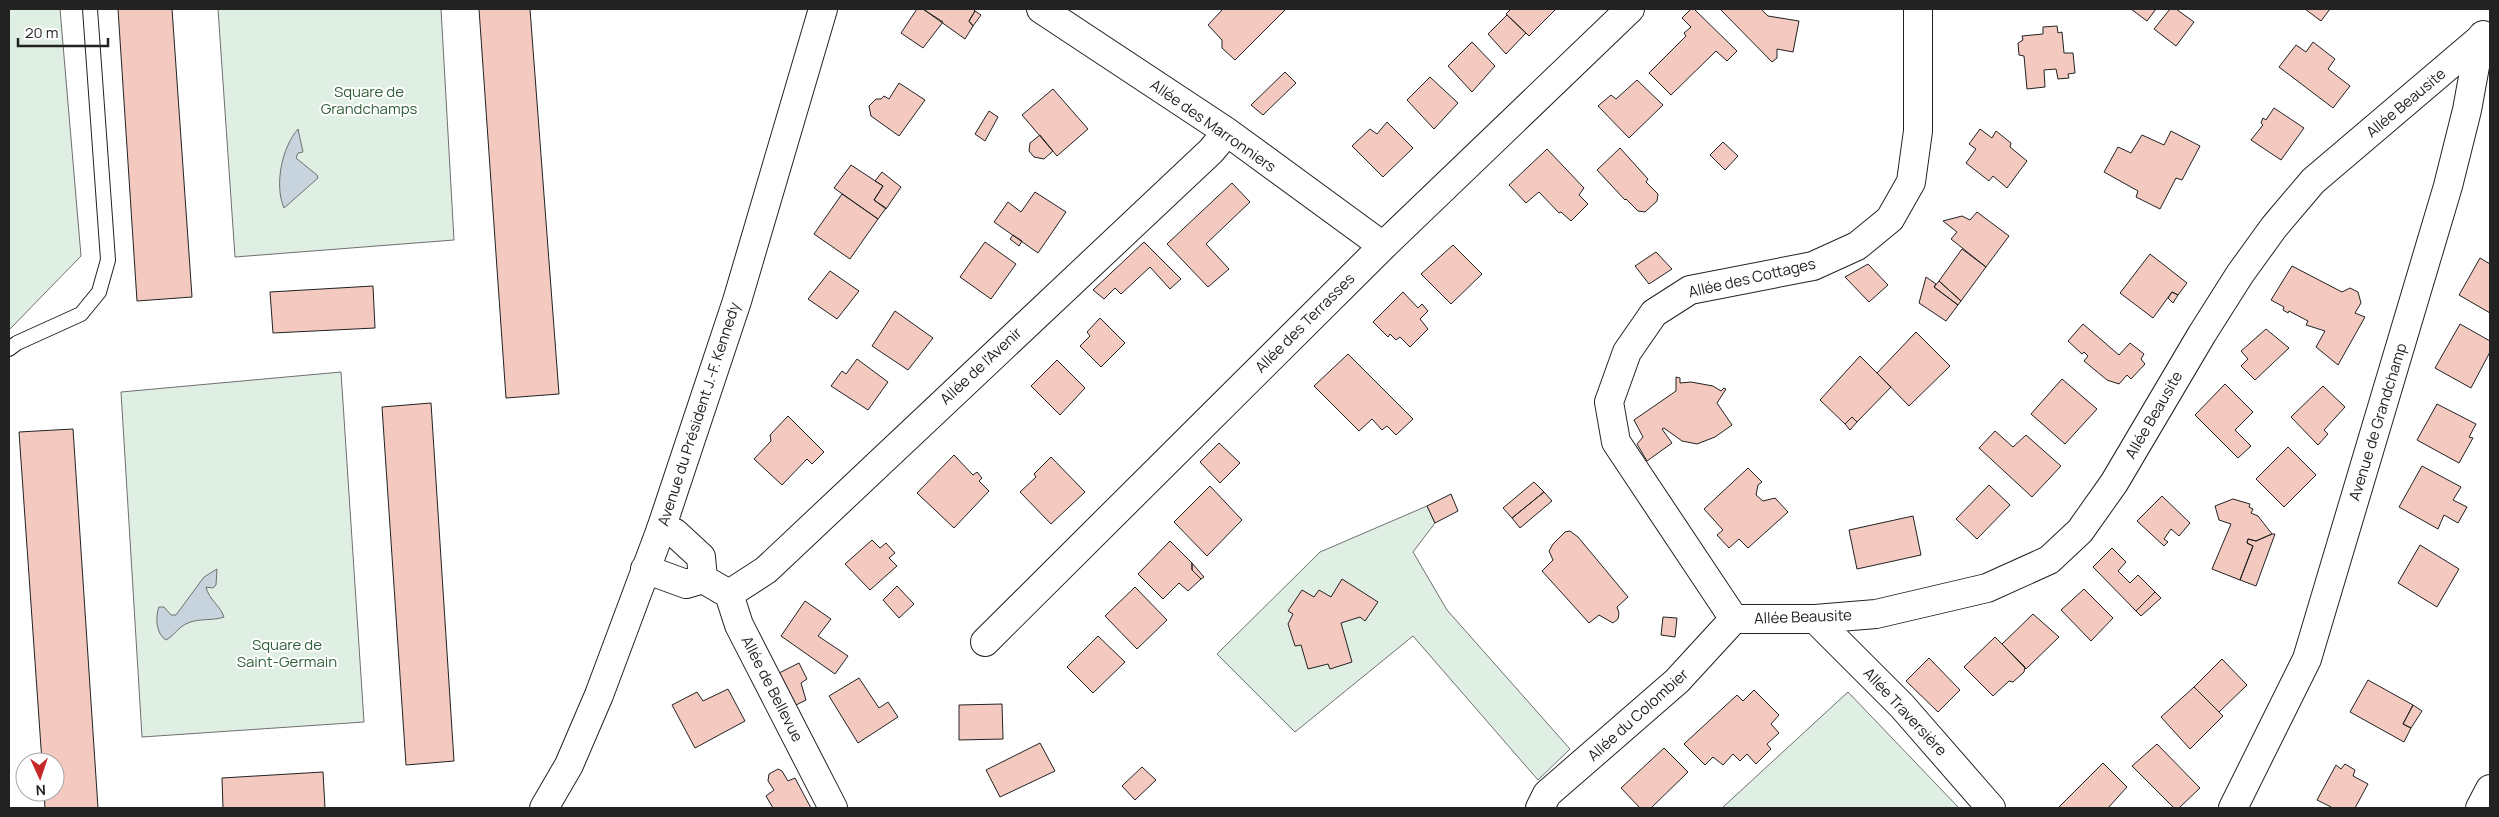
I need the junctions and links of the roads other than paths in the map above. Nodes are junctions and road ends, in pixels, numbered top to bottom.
1 (90, 9) edge
2 (823, 9) edge
3 (1041, 9) edge
4 (1630, 9) edge
5 (1918, 9) edge
6 (2485, 31) edge
7 (1228, 132) junction
8 (1383, 246) junction
9 (9, 349) edge
10 (661, 529) junction
11 (645, 570) junction
12 (703, 579) junction
13 (729, 594) junction
14 (1734, 619) junction
15 (1815, 620) junction
16 (985, 642) dead end
17 (2490, 789) edge
18 (544, 808) edge
19 (833, 808) edge
20 (1540, 808) edge
21 (1992, 808) edge
22 (2233, 808) edge
23 (2480, 808) edge

1 - 9 lane
2 - 10 street, Avenue du Président J.-F. Kennedy
3 - 7 street, Allée des Marronniers
4 - 8 street, Allée des Terrasses
5 - 14 street, Allée des Cottages
6 - 15 street, Allée Beausite
6 - 22 street, Avenue de Grandchamp
7 - 8 street, Allée des Marronniers
7 - 13 street, Allée de l'Avenir
8 - 16 street, Allée des Terrasses
10 - 11 street, Avenue du Président J.-F. Kennedy
10 - 12 street
11 - 12 street
11 - 18 street, Avenue du Président J.-F. Kennedy
12 - 13 street
13 - 19 street, Allée de Bellevue
14 - 15 street, Allée Beausite
14 - 20 street, Allée du Colombier
15 - 21 street, Allée Traversière
17 - 23 street

